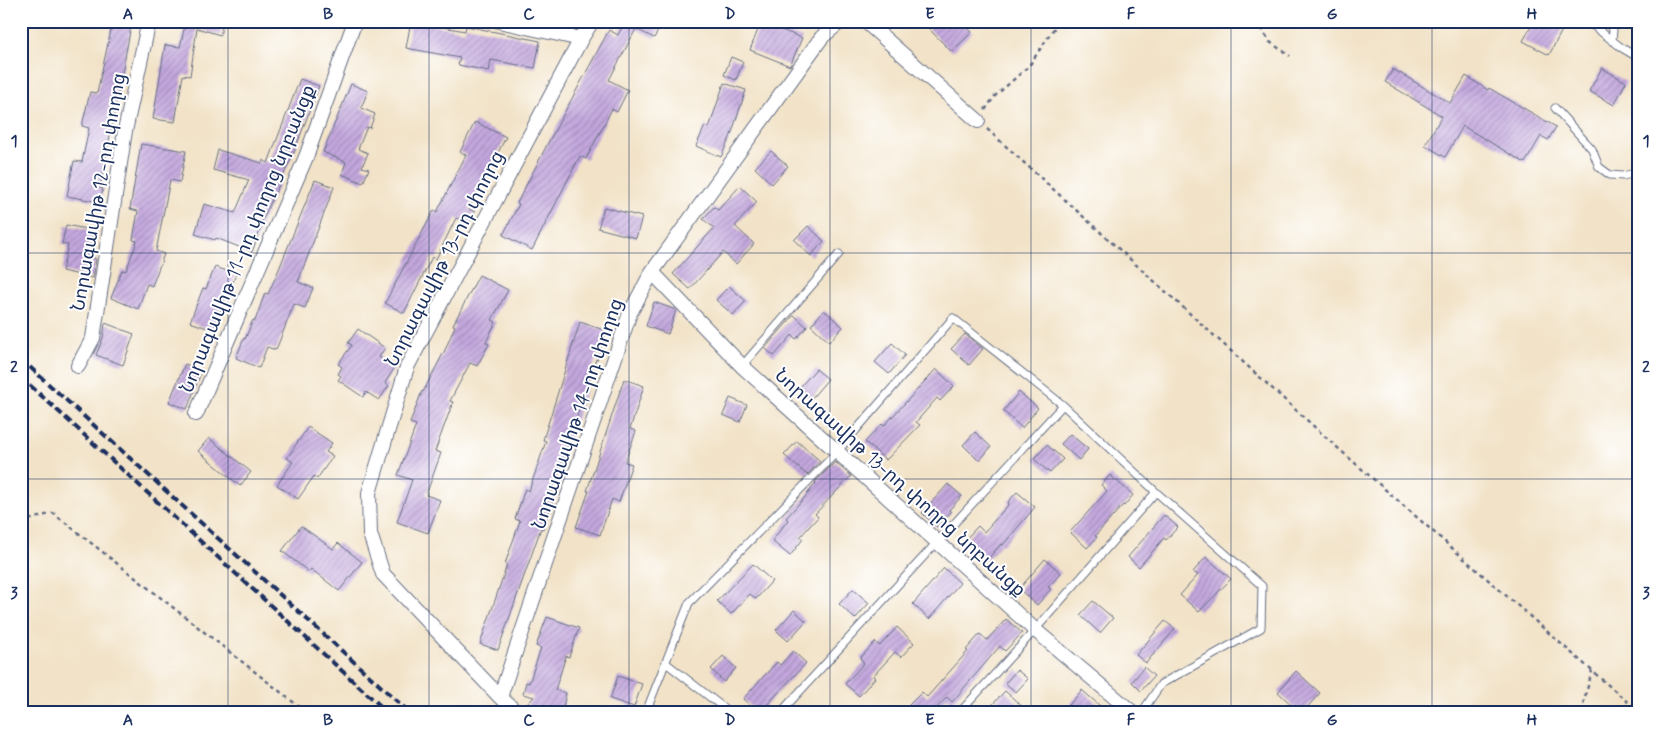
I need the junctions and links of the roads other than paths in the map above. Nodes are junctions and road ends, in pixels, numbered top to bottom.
1 (149, 21) edge
2 (355, 21) edge
3 (499, 21) edge
4 (592, 21) edge
5 (841, 21) edge
6 (865, 21) edge
7 (1588, 21) edge
8 (1610, 21) edge
9 (580, 39) junction
10 (1612, 41) junction
11 (1639, 58) edge
12 (1555, 108) dead end
13 (978, 121) road end
14 (1639, 172) edge
15 (839, 254) dead end
16 (652, 272) junction
17 (78, 366) dead end
18 (742, 366) junction
19 (1063, 405) junction
20 (196, 414) dead end
21 (837, 452) junction
22 (1156, 492) junction
23 (938, 543) junction
24 (1035, 630) junction
25 (666, 663) junction
26 (500, 698) junction
27 (516, 712) edge
28 (647, 712) edge
29 (729, 712) edge
30 (781, 712) edge
31 (960, 712) edge
32 (1132, 712) edge
33 (1142, 712) edge

1 - 17 street, Նորագավիթ 12-րդ փողոց
2 - 20 street, Նորագավիթ 11-րդ փողոց նրբանցք
3 - 9 street
4 - 9 street, Նորագավիթ 13-րդ փողոց
5 - 16 street, Նորագավիթ 14-րդ փողոց
6 - 13 street
7 - 10 lane
8 - 10 lane
9 - 26 street, Նորագավիթ 13-րդ փողոց
10 - 11 lane
12 - 14 lane
15 - 18 lane
16 - 18 street, Նորագավիթ 13-րդ փողոց նրբանցք
16 - 26 street, Նորագավիթ 14-րդ փողոց
18 - 21 street, Նորագավիթ 13-րդ փողոց նրբանցք
19 - 21 lane
19 - 22 lane
19 - 23 lane
21 - 23 street, Նորագավիթ 13-րդ փողոց նրբանցք
21 - 25 lane
22 - 24 lane
22 - 33 lane
23 - 24 street, Նորագավիթ 13-րդ փողոց նրբանցք
23 - 30 lane
24 - 31 lane
24 - 32 street, Նորագավիթ 13-րդ փողոց նրբանցք
25 - 28 lane
25 - 29 lane
26 - 27 street, Նորագավիթ 13-րդ փողոց

